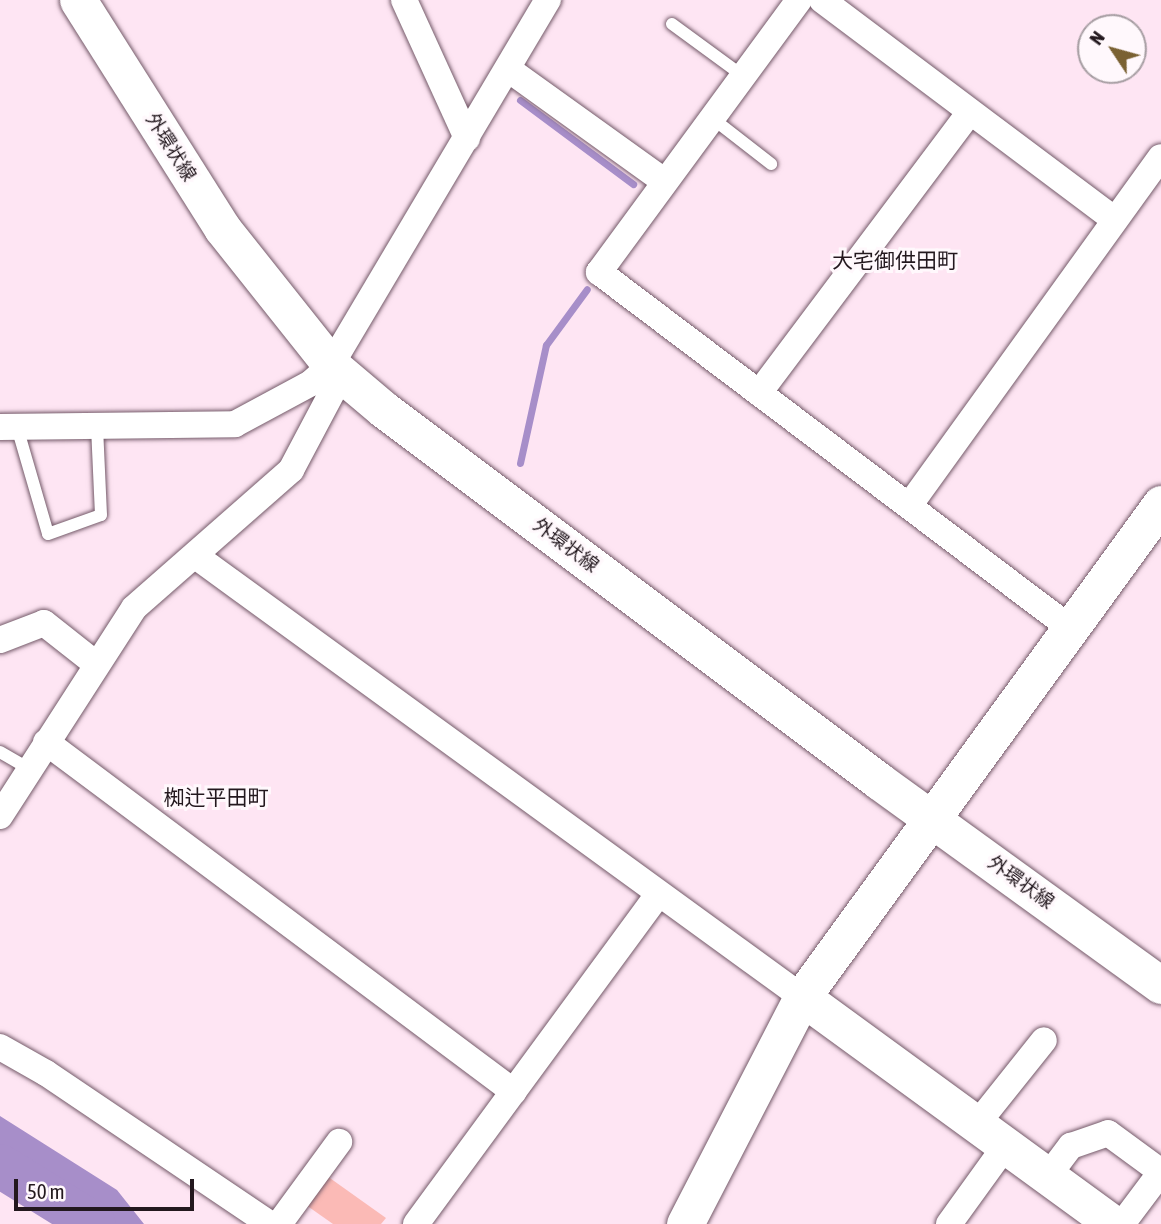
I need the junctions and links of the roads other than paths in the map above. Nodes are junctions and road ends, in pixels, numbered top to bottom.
1 (78, 0) edge
2 (404, 0) edge
3 (548, 0) edge
4 (799, 0) edge
5 (822, 0) edge
6 (672, 24) dead end
7 (508, 69) junction
8 (743, 76) junction
9 (970, 111) junction
10 (712, 118) junction
11 (467, 138) junction
12 (1161, 157) edge
13 (771, 164) dead end
14 (665, 182) junction
15 (1115, 220) junction
16 (331, 365) junction
17 (759, 393) junction
18 (97, 426) junction
19 (8, 427) edge
20 (1161, 504) edge
21 (909, 506) junction
22 (197, 557) junction
23 (1070, 628) junction
24 (0, 640) edge
25 (96, 664) junction
26 (46, 741) junction
27 (0, 752) edge
28 (29, 769) junction
29 (0, 816) edge
30 (932, 816) junction
31 (658, 895) junction
32 (1161, 985) edge
33 (802, 997) junction
34 (1044, 1040) dead end
35 (0, 1047) edge
36 (514, 1093) junction
37 (977, 1124) junction
38 (339, 1142) dead end
39 (1006, 1145) junction
40 (1048, 1176) junction
41 (270, 1224) edge
42 (279, 1224) edge
43 (416, 1224) edge
44 (685, 1224) edge
45 (949, 1224) edge
46 (1113, 1224) edge
47 (1122, 1224) edge

1 - 16 main road, 外環状線
2 - 11 street
3 - 7 street
4 - 8 street
5 - 9 street
6 - 8 lane
7 - 11 street
7 - 14 street
8 - 10 street
9 - 15 street
9 - 17 street
10 - 13 lane
10 - 14 street
11 - 16 street
12 - 15 street
14 - 17 street
15 - 21 street
16 - 18 street
16 - 22 street
16 - 30 main road, 外環状線
17 - 21 street
18 - 19 street
18 - 19 lane
20 - 23 main road
21 - 23 street
22 - 25 street
22 - 31 street
23 - 30 main road
24 - 25 street
25 - 26 street
26 - 28 street
26 - 36 street
27 - 28 lane
28 - 29 street
30 - 32 main road, 外環状線
30 - 33 main road
31 - 33 street
31 - 36 street
33 - 37 main road
33 - 44 main road
34 - 37 street
35 - 41 street
36 - 43 street
37 - 39 main road
38 - 42 street
39 - 40 main road
39 - 45 street
40 - 46 main road
40 - 47 street

